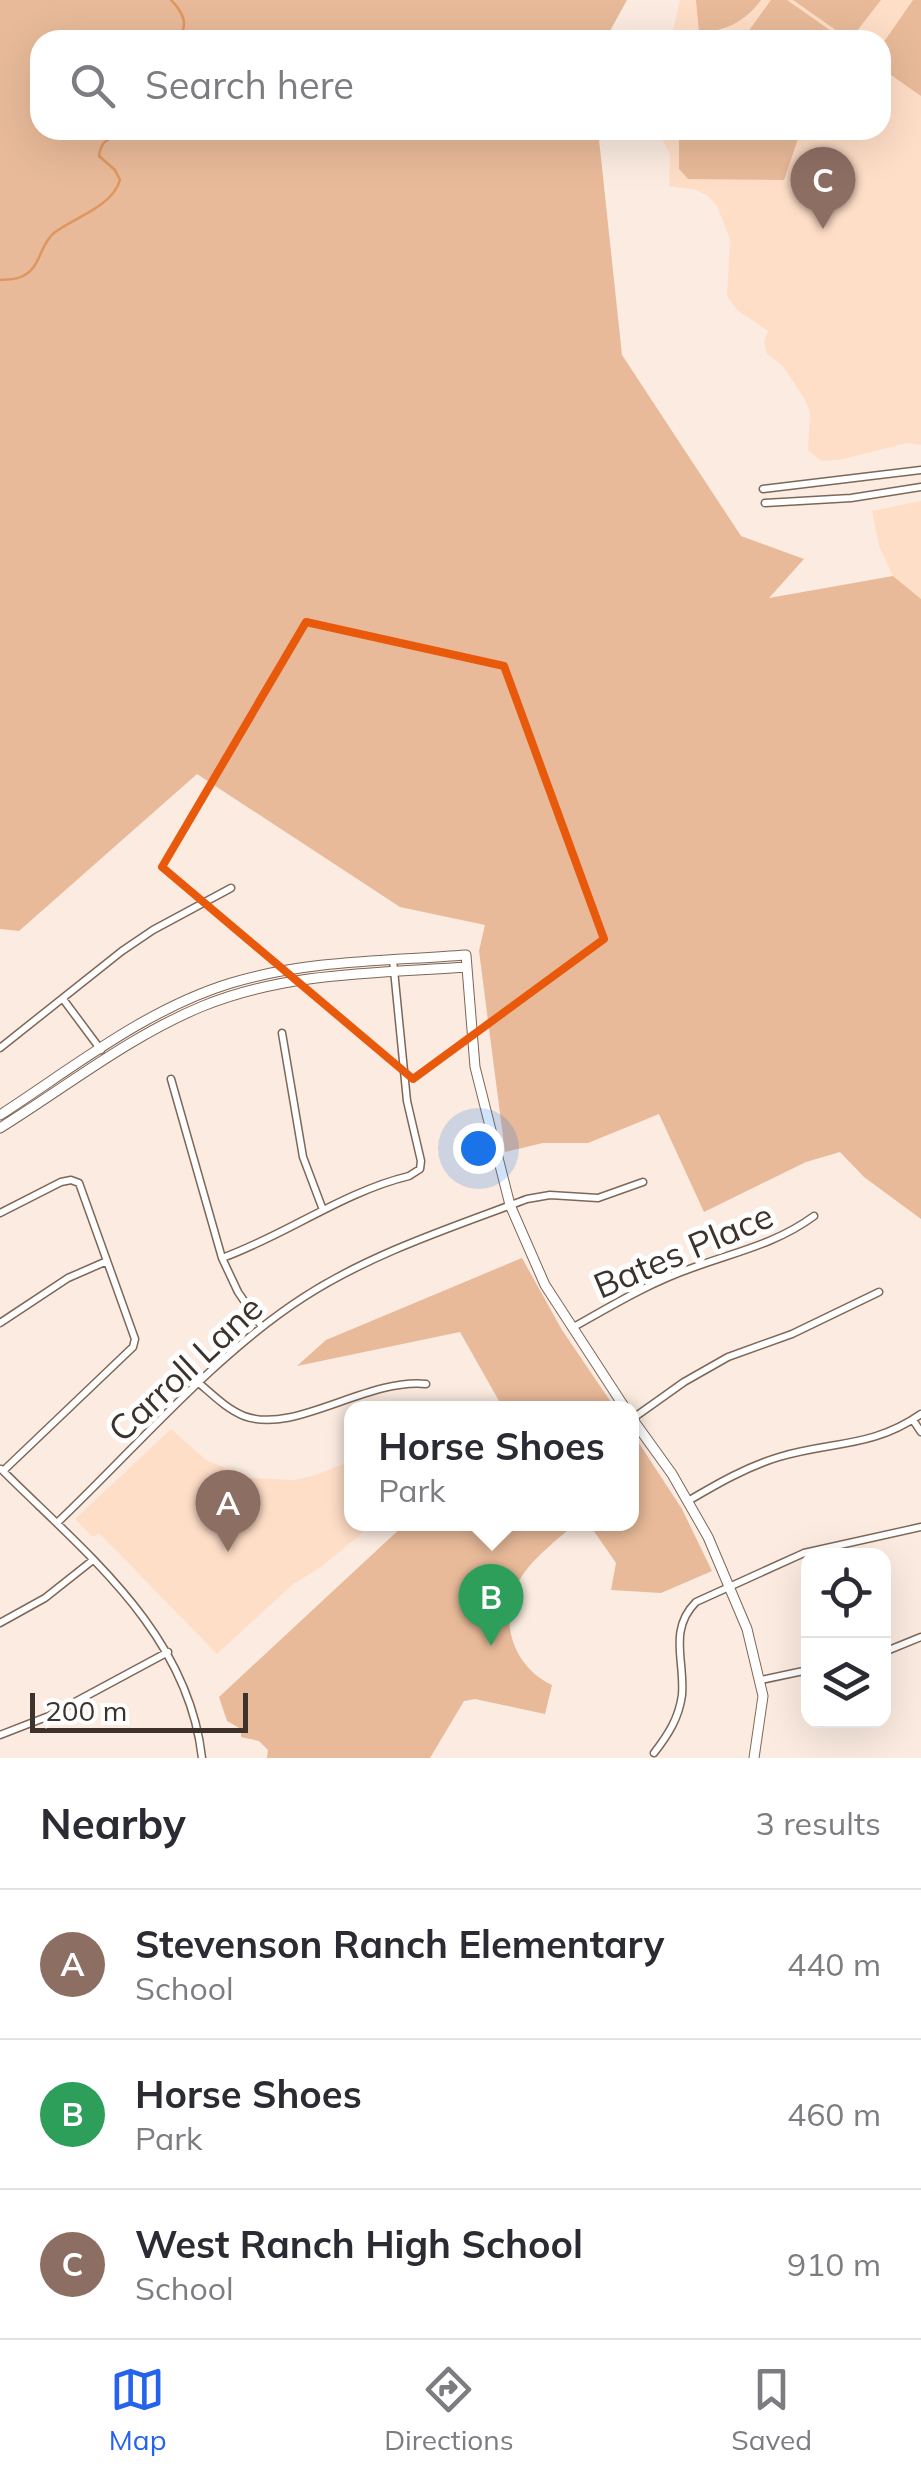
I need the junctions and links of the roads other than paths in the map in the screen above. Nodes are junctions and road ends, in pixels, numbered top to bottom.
1 (921, 470) edge
2 (921, 488) edge
3 (763, 489) dead end
4 (765, 503) dead end
5 (231, 888) dead end
6 (393, 966) junction
7 (467, 966) junction
8 (63, 999) junction
9 (282, 1033) dead end
10 (0, 1048) edge
11 (100, 1049) junction
12 (108, 1058) junction
13 (172, 1078) dead end
14 (0, 1114) edge
15 (0, 1128) edge
16 (644, 1182) dead end
17 (510, 1205) junction
18 (323, 1210) junction
19 (0, 1213) edge
20 (814, 1216) dead end
21 (222, 1258) junction
22 (107, 1261) junction
23 (879, 1292) dead end
24 (0, 1323) edge
25 (262, 1326) junction
26 (571, 1328) junction
27 (200, 1384) junction
28 (426, 1384) dead end
29 (621, 1401) edge
30 (639, 1413) edge
31 (921, 1414) edge
32 (912, 1420) junction
33 (639, 1428) edge
34 (921, 1432) edge
35 (1, 1470) edge
36 (688, 1501) junction
37 (57, 1524) junction
38 (921, 1527) edge
39 (93, 1560) junction
40 (728, 1586) junction
41 (0, 1623) edge
42 (921, 1637) edge
43 (891, 1649) edge
44 (168, 1652) junction
45 (801, 1671) edge
46 (760, 1680) junction
47 (0, 1734) edge
48 (654, 1753) dead end
49 (202, 1758) edge
50 (754, 1758) edge

1 - 3 street
2 - 4 street
5 - 8 street
6 - 7 main road
6 - 7 main road
6 - 11 main road
6 - 12 main road
6 - 18 street
7 - 17 main road
8 - 10 street
8 - 11 street
9 - 18 street
11 - 12 street
11 - 14 main road
12 - 15 main road
13 - 21 street
16 - 17 street, Carroll Lane
17 - 25 street, Carroll Lane
17 - 26 main road
18 - 21 street
19 - 22 street
20 - 26 street, Bates Place
21 - 25 street
22 - 24 street
22 - 35 street
23 - 30 street
25 - 27 street, Carroll Lane
26 - 29 main road
27 - 28 street
27 - 37 street, Carroll Lane
31 - 32 street
32 - 34 street
32 - 36 street
33 - 36 main road
35 - 37 street
36 - 40 main road
37 - 39 street
38 - 40 street
39 - 41 street
39 - 44 street
40 - 46 main road
40 - 48 street
42 - 43 street
44 - 47 street
44 - 49 street
45 - 46 street
46 - 50 main road

